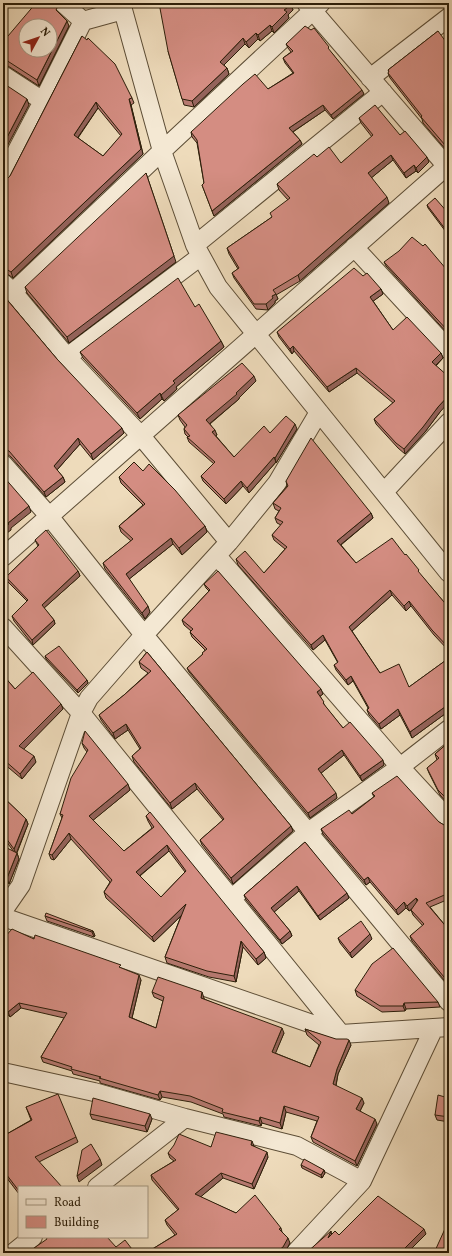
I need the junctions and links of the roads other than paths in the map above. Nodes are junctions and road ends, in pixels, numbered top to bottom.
1 (64, 3) edge
2 (313, 5) edge
3 (124, 7) edge
4 (449, 17) edge
5 (83, 21) junction
6 (3, 75) edge
7 (370, 78) junction
8 (383, 92) junction
9 (43, 101) junction
10 (162, 150) junction
11 (448, 167) edge
12 (3, 176) edge
13 (354, 247) junction
14 (198, 250) junction
15 (8, 288) edge
16 (256, 334) junction
17 (449, 350) edge
18 (67, 357) junction
19 (319, 412) junction
20 (449, 422) edge
21 (141, 436) junction
22 (3, 464) edge
23 (384, 492) junction
24 (49, 516) junction
25 (229, 542) junction
26 (217, 556) junction
27 (3, 557) edge
28 (449, 573) edge
29 (3, 627) edge
30 (144, 634) junction
31 (80, 713) junction
32 (449, 729) edge
33 (400, 767) junction
34 (449, 820) edge
35 (308, 832) junction
36 (231, 899) junction
37 (3, 911) edge
38 (3, 917) edge
39 (449, 1002) edge
40 (441, 1027) edge
41 (341, 1034) junction
42 (3, 1072) edge
43 (185, 1118) junction
44 (362, 1181) junction
45 (98, 1186) edge
46 (32, 1238) edge
47 (13, 1253) edge
48 (295, 1253) edge

1 - 5 street
2 - 7 street
2 - 10 street
3 - 5 street
3 - 10 street
4 - 7 street
5 - 9 street
6 - 9 street
7 - 8 street
8 - 11 street
8 - 14 street
9 - 12 street
10 - 14 street
10 - 15 street
11 - 13 street
13 - 16 street
13 - 17 street
14 - 16 street
14 - 18 street
15 - 18 street
16 - 19 street
16 - 21 street
18 - 21 street
19 - 23 street
19 - 25 street
20 - 23 street
21 - 24 street
21 - 25 street
22 - 24 street
23 - 28 street
24 - 27 street
24 - 30 street
25 - 26 street
26 - 30 street
26 - 33 street
29 - 31 street
30 - 31 street
30 - 35 street
31 - 36 street
31 - 37 street
32 - 33 street
33 - 34 street
33 - 35 street
35 - 36 street
35 - 39 street
36 - 41 street
38 - 41 street
40 - 41 street
40 - 44 street
42 - 43 street
43 - 44 street
43 - 45 street
44 - 48 street
46 - 47 street

